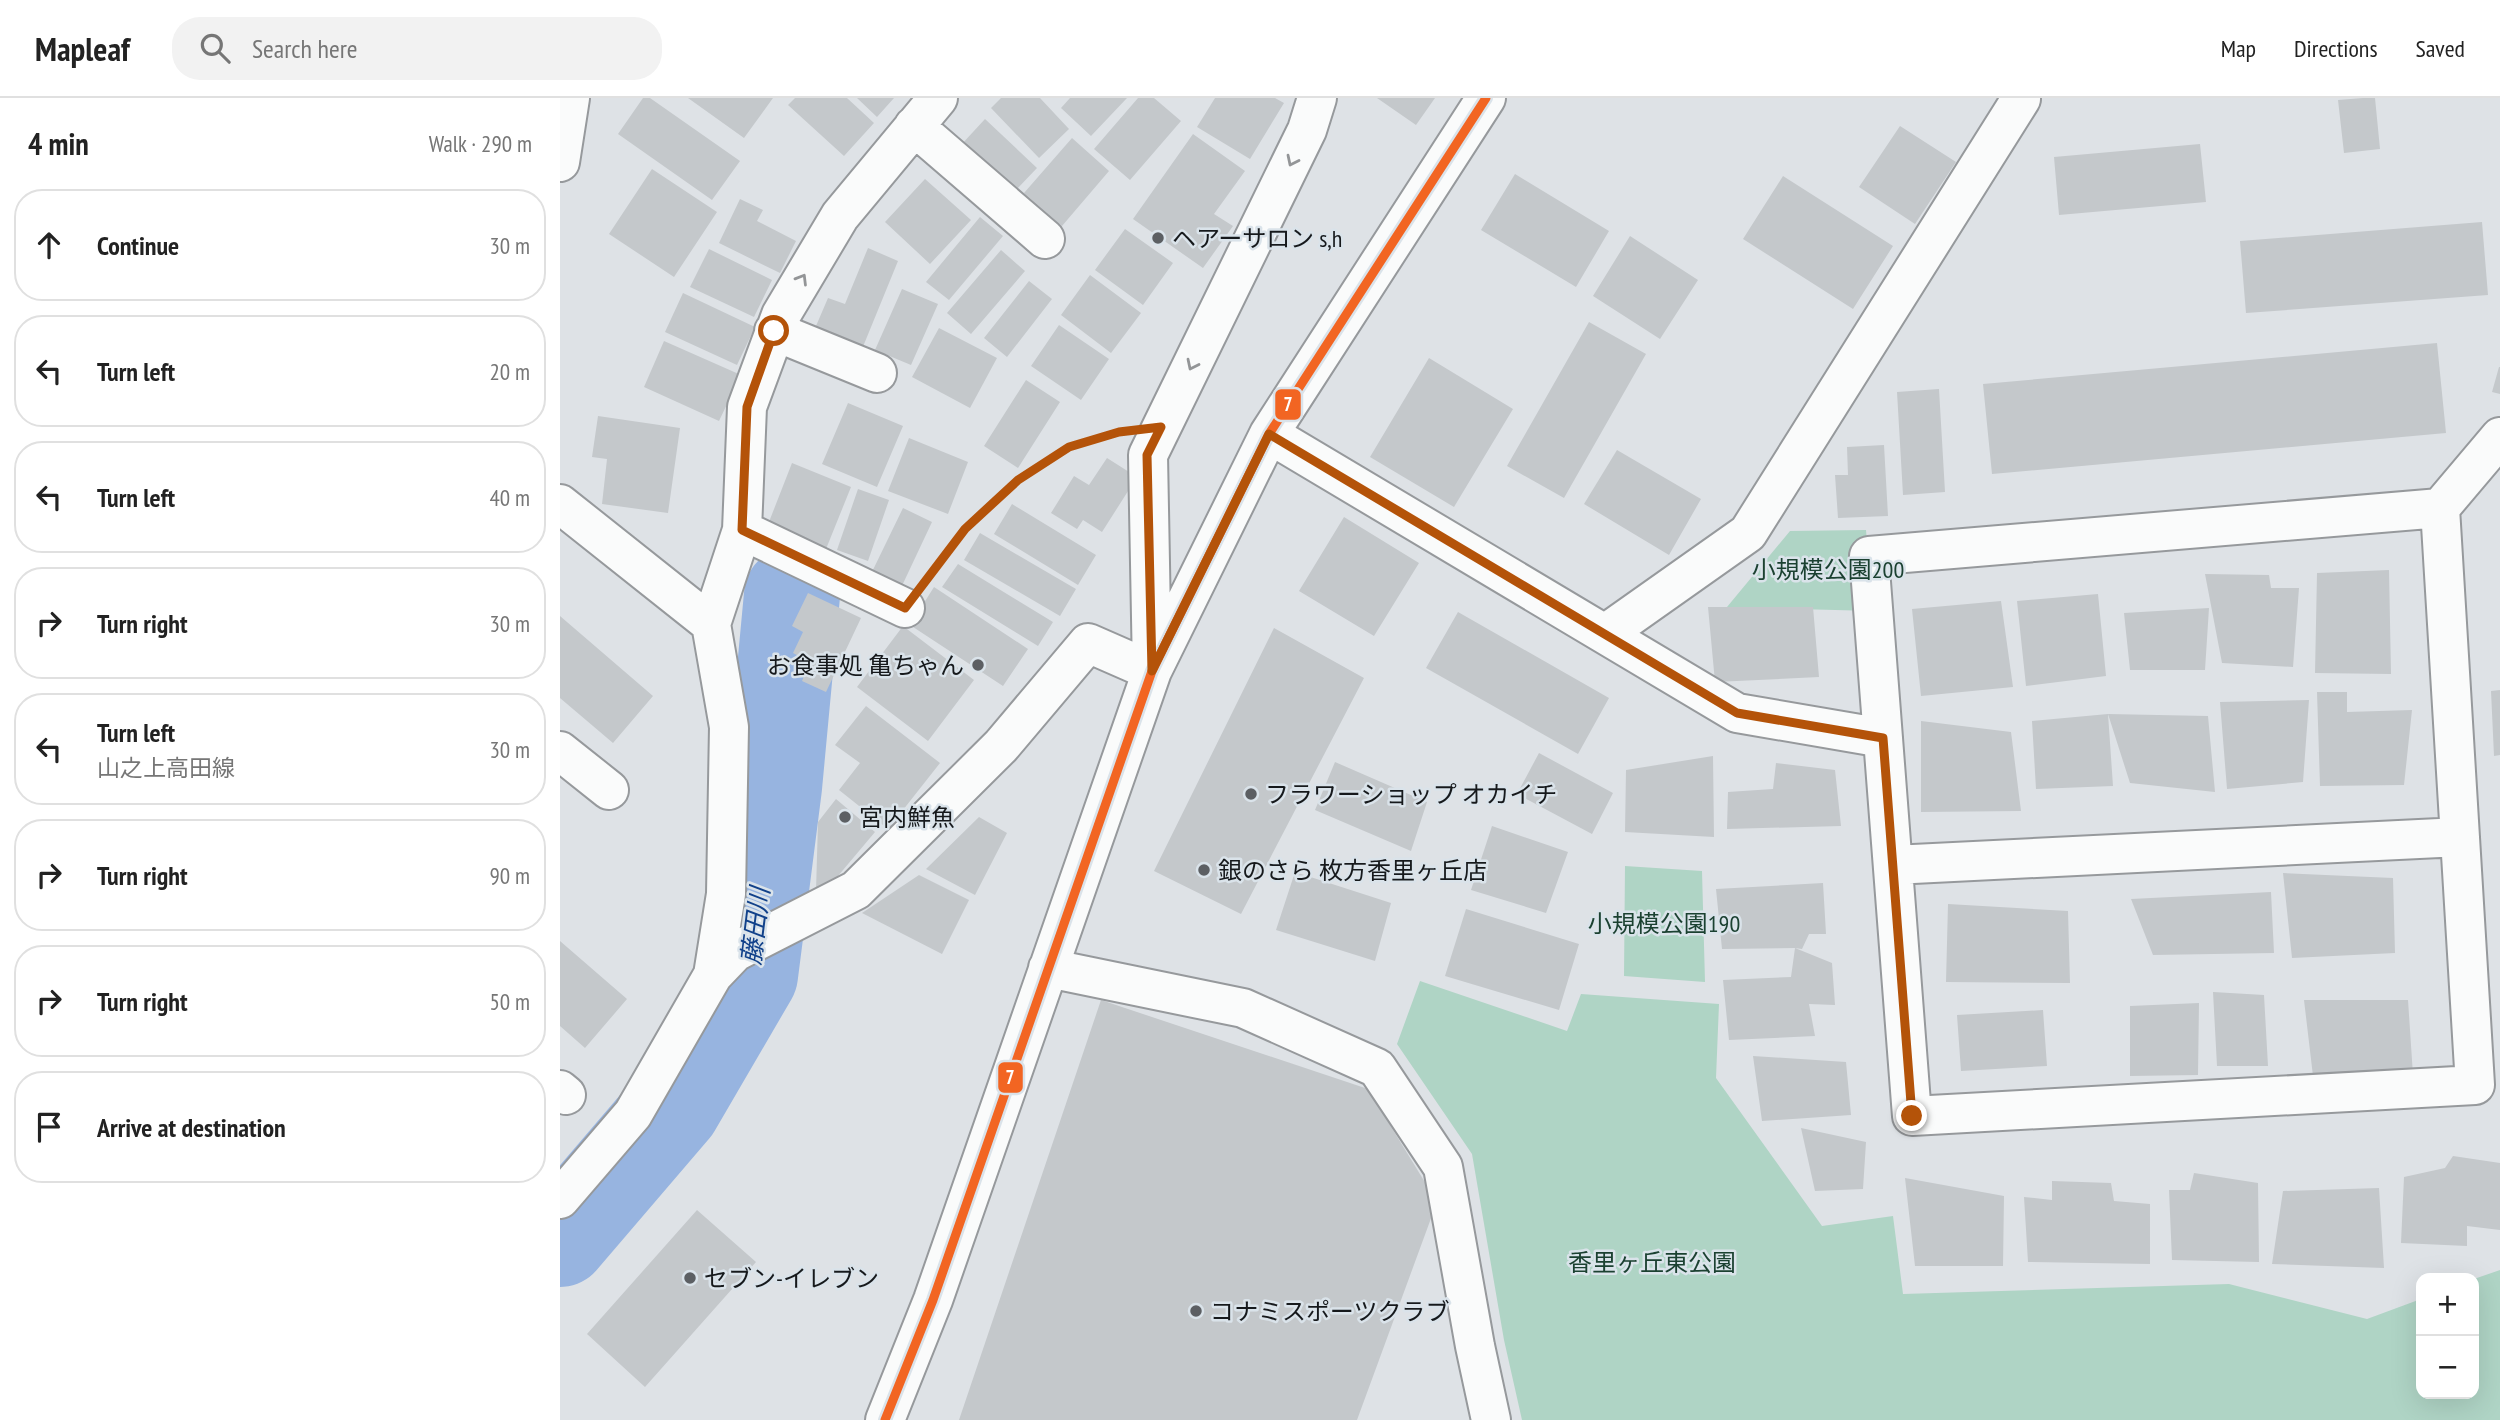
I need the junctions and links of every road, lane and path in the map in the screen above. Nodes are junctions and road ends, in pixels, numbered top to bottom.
1 (570, 98) edge
2 (1318, 98) edge
3 (1486, 98) edge
4 (2019, 98) edge
5 (2027, 98) edge
6 (926, 112) edge
7 (560, 162) edge
8 (1045, 239) dead end
9 (774, 331) junction
10 (877, 373) dead end
11 (1161, 427) junction
12 (1269, 434) junction
13 (2500, 437) edge
14 (560, 504) edge
15 (2440, 508) junction
16 (742, 530) junction
17 (905, 608) joint
18 (711, 624) junction
19 (1605, 634) junction
20 (1152, 671) junction
21 (1883, 738) junction
22 (560, 751) edge
23 (609, 790) dead end
24 (2460, 837) junction
25 (1893, 865) junction
26 (1048, 968) junction
27 (713, 975) junction
28 (560, 1199) edge
29 (885, 1420) edge
30 (1491, 1420) edge

1 - 7 street
2 -> 11 street
3 - 12 street
4 - 5 street
4 - 19 street
6 - 8 street
9 -> 6 street
9 - 10 street
9 - 16 street
11 - 17 path
11 - 20 street
12 - 19 street
12 - 20 street
13 - 15 street
14 - 18 street
15 - 21 street
15 - 24 street
16 - 17 street
16 - 18 street
18 - 27 street
19 - 21 street
20 - 26 street
20 - 27 street
21 - 25 street
22 - 23 street
24 - 25 street
24 - 25 street
26 - 29 street
26 - 30 street
27 - 28 street

